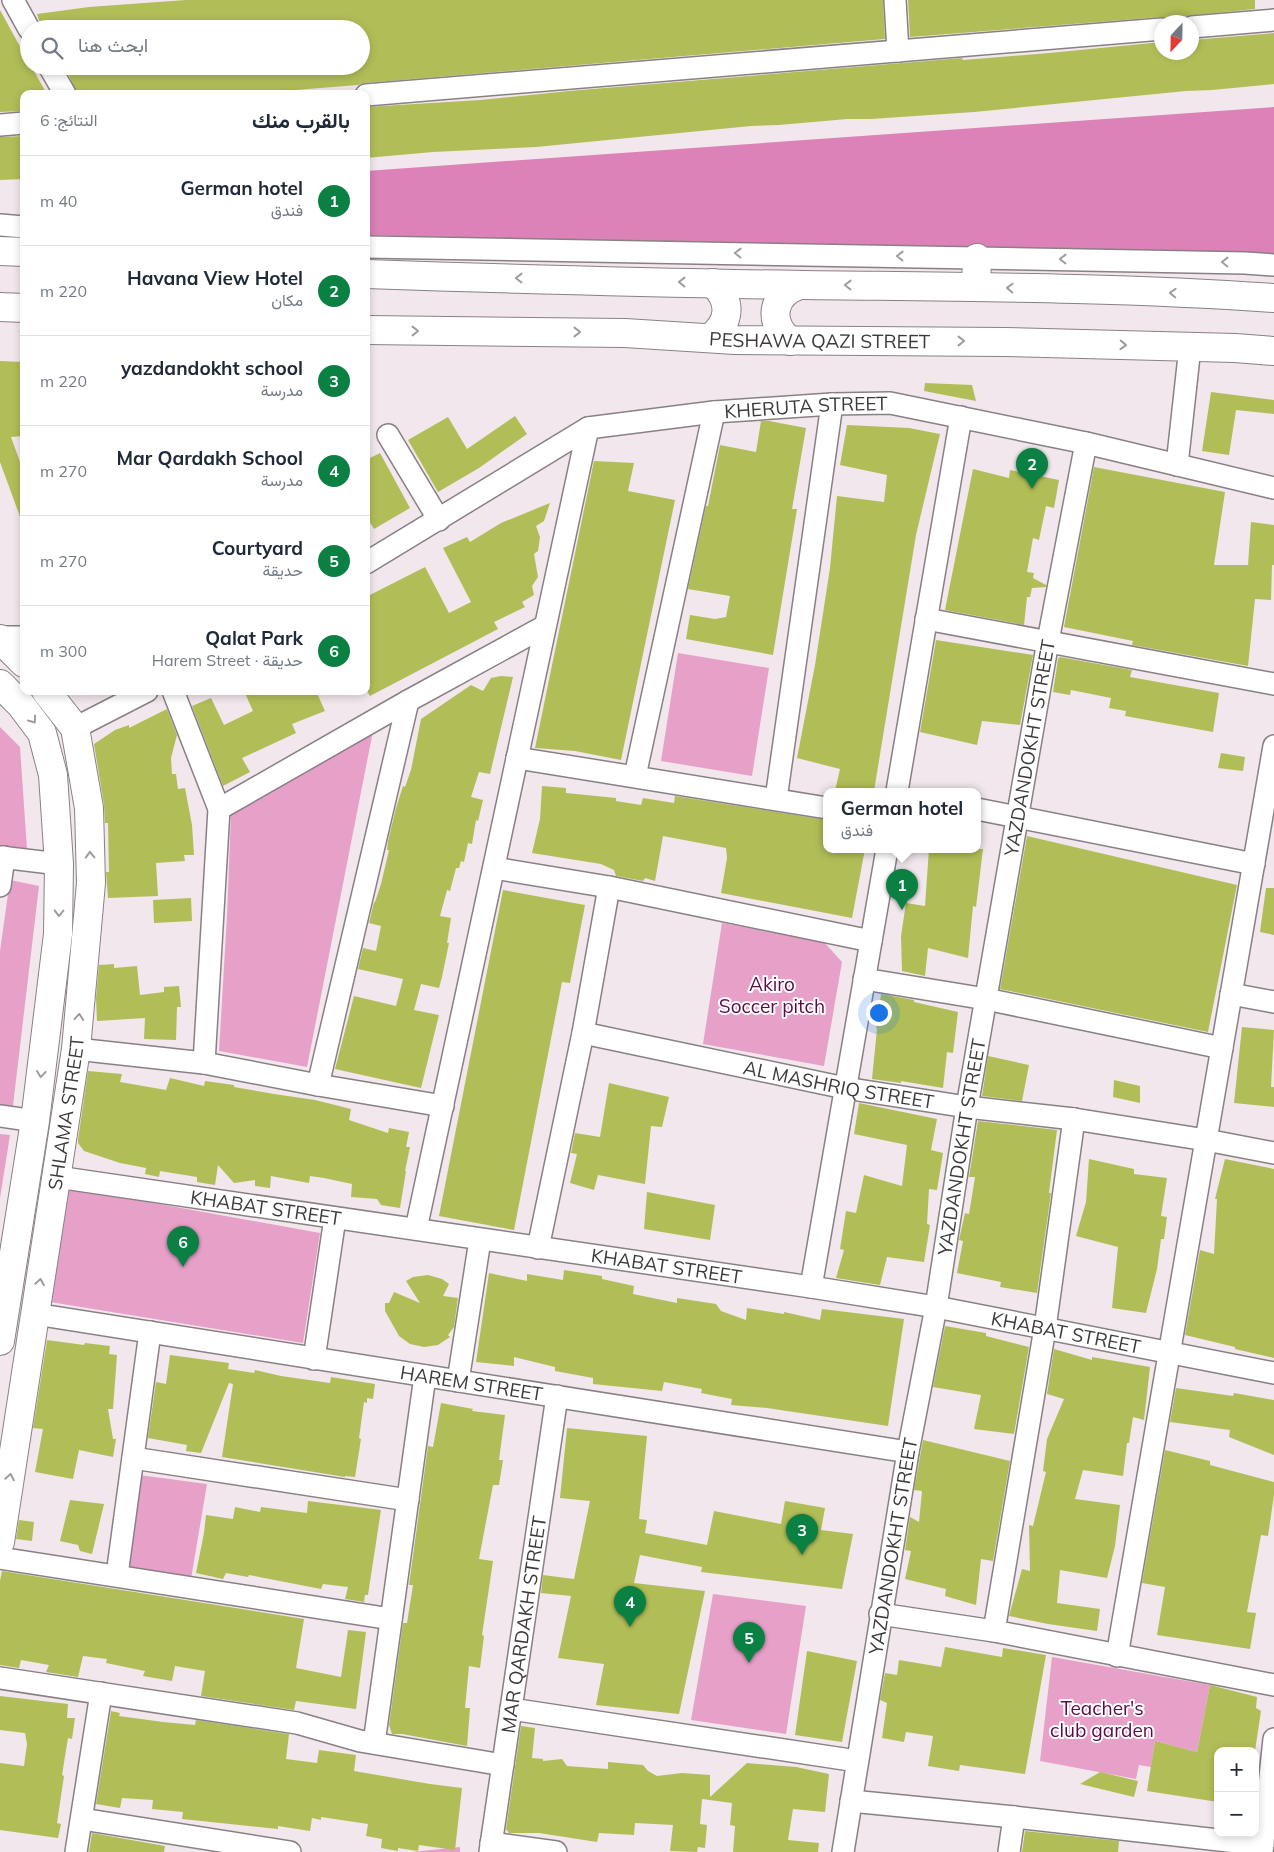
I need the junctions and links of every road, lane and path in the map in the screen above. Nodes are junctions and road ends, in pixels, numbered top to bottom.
1 (13, 0) edge
2 (895, 0) edge
3 (24, 20) edge
4 (1274, 20) edge
5 (1199, 26) edge
6 (1154, 30) edge
7 (898, 51) junction
8 (54, 75) edge
9 (62, 90) edge
10 (370, 95) edge
11 (20, 123) edge
12 (0, 125) edge
13 (0, 226) edge
14 (20, 227) edge
15 (370, 247) edge
16 (0, 251) edge
17 (20, 252) edge
18 (977, 258) junction
19 (1274, 266) edge
20 (370, 274) edge
21 (713, 283) junction
22 (800, 285) junction
23 (976, 287) junction
24 (1274, 298) edge
25 (0, 306) edge
26 (20, 308) edge
27 (370, 330) edge
28 (710, 338) junction
29 (790, 341) junction
30 (1190, 347) junction
31 (1274, 351) edge
32 (832, 404) junction
33 (714, 412) junction
34 (961, 417) junction
35 (588, 428) junction
36 (388, 435) dead end
37 (1086, 444) junction
38 (1176, 465) junction
39 (1274, 488) edge
40 (439, 520) junction
41 (370, 561) edge
42 (926, 619) junction
43 (545, 626) junction
44 (20, 637) edge
45 (0, 638) edge
46 (1048, 641) junction
47 (20, 659) edge
48 (0, 684) edge
49 (1274, 684) edge
50 (49, 695) edge
51 (139, 695) edge
52 (175, 695) edge
53 (408, 701) junction
54 (75, 728) junction
55 (1274, 746) edge
56 (517, 758) junction
57 (635, 776) junction
58 (898, 788) edge
59 (776, 799) junction
60 (823, 807) edge
61 (219, 809) junction
62 (981, 810) edge
63 (1268, 815) edge
64 (1018, 816) junction
65 (886, 853) edge
66 (2, 857) edge
67 (59, 864) junction
68 (1254, 864) junction
69 (494, 868) junction
70 (0, 886) edge
71 (609, 887) junction
72 (871, 940) junction
73 (864, 978) junction
74 (1231, 994) junction
75 (986, 999) junction
76 (1274, 1002) edge
77 (584, 1033) junction
78 (1222, 1048) junction
79 (76, 1050) junction
80 (204, 1063) junction
81 (318, 1085) junction
82 (845, 1088) junction
83 (442, 1106) junction
84 (967, 1107) junction
85 (0, 1116) edge
86 (1074, 1119) junction
87 (35, 1121) junction
88 (1206, 1140) junction
89 (1274, 1153) edge
90 (57, 1177) junction
91 (335, 1218) junction
92 (416, 1229) junction
93 (480, 1240) junction
94 (538, 1248) junction
95 (811, 1287) junction
96 (936, 1307) junction
97 (36, 1314) junction
98 (1045, 1328) junction
99 (150, 1332) junction
100 (0, 1341) edge
101 (1169, 1353) junction
102 (314, 1359) junction
103 (1274, 1373) edge
104 (425, 1376) junction
105 (458, 1381) junction
106 (557, 1396) junction
107 (10, 1415) edge
108 (908, 1452) junction
109 (133, 1458) junction
110 (408, 1500) junction
111 (0, 1542) edge
112 (0, 1558) edge
113 (117, 1576) junction
114 (880, 1614) junction
115 (392, 1619) junction
116 (994, 1631) junction
117 (1116, 1656) junction
118 (0, 1678) edge
119 (1274, 1685) edge
120 (101, 1693) junction
121 (511, 1709) junction
122 (1274, 1739) edge
123 (374, 1743) junction
124 (857, 1761) junction
125 (503, 1765) junction
126 (851, 1801) junction
127 (1014, 1817) junction
128 (82, 1819) junction
129 (490, 1848) edge
130 (1263, 1848) edge
131 (76, 1852) edge
132 (290, 1852) edge
133 (556, 1852) edge
134 (843, 1852) edge
135 (1009, 1852) edge

1 - 3 street
2 - 7 street
4 - 5 street
6 - 7 street
7 - 10 street
8 - 9 street
11 - 12 street
13 - 14 street
18 -> 15 street
16 - 17 main road
19 -> 18 street
18 - 23 main road
21 -> 20 main road
21 - 22 main road
21 - 28 main road
23 -> 22 main road
22 - 29 main road
24 -> 23 main road
25 - 26 main road
27 -> 28 main road, PESHAWA QAZI STREET
28 - 29 main road, PESHAWA QAZI STREET
29 -> 30 main road, PESHAWA QAZI STREET
30 - 31 main road, PESHAWA QAZI STREET
30 - 38 street
32 - 33 street, KHERUTA STREET
32 - 34 street, KHERUTA STREET
32 - 59 street
33 - 35 street, KHERUTA STREET
33 - 57 street
34 - 37 street, KHERUTA STREET
34 - 42 street
35 - 40 street, KHERUTA STREET
35 - 43 street
36 - 40 street
37 - 38 street, KHERUTA STREET
37 - 46 street, YAZDANDOKHT STREET
38 - 39 street, KHERUTA STREET
40 - 41 street, KHERUTA STREET
42 - 46 street
42 - 58 street
43 - 53 street
43 - 56 street
44 - 45 street
45 - 47 main road
46 - 49 street
46 - 64 street, YAZDANDOKHT STREET
48 -> 67 main road, SHLAMA STREET
50 - 54 main road, SHLAMA STREET
51 - 54 street
52 - 61 street
53 - 61 street
53 - 81 street
79 -> 54 main road, SHLAMA STREET
55 - 63 street
56 - 57 street
56 - 69 street
57 - 59 street
59 - 60 street
61 - 80 street
62 - 64 street
63 - 68 street
64 - 68 street
64 - 75 street, YAZDANDOKHT STREET
65 - 72 street
66 - 67 street
66 - 70 street
67 -> 87 main road, SHLAMA STREET
68 - 74 street
69 - 71 street
69 - 83 street
71 - 72 street
71 - 77 street
72 - 73 street
73 - 75 street
73 - 82 street
74 - 76 street
74 - 78 street
75 - 78 street
75 - 84 street, YAZDANDOKHT STREET
77 - 82 street, AL MASHRIQ STREET
77 - 94 street
78 - 88 street
79 - 80 street
79 - 90 main road, SHLAMA STREET
80 - 81 street
81 - 83 street
82 - 84 street, AL MASHRIQ STREET
82 - 95 street
83 - 92 street
84 - 86 street, AL MASHRIQ STREET
84 - 96 street, YAZDANDOKHT STREET
85 - 87 street
86 - 88 street, AL MASHRIQ STREET
86 - 98 street
87 - 100 main road, SHLAMA STREET
88 - 89 street, AL MASHRIQ STREET
88 - 101 street
90 - 91 street, KHABAT STREET
97 -> 90 main road, SHLAMA STREET
91 - 92 street, KHABAT STREET
91 - 102 street
92 - 93 street, KHABAT STREET
93 - 94 street, KHABAT STREET
93 - 105 street
94 - 95 street, KHABAT STREET
95 - 96 street, KHABAT STREET
96 - 98 street, KHABAT STREET
96 - 108 street, YAZDANDOKHT STREET
97 - 99 street, HAREM STREET
97 - 107 main road, SHLAMA STREET
98 - 101 street, KHABAT STREET
98 - 116 street
99 - 102 street, HAREM STREET
99 - 109 street
101 - 103 street, KHABAT STREET
101 - 117 street
102 - 104 street, HAREM STREET
104 - 105 street, HAREM STREET
104 - 110 street
105 - 106 street, HAREM STREET
106 - 108 street, HAREM STREET
106 - 121 street, MAR QARDAKH STREET
111 -> 107 main road, SHLAMA STREET
108 - 114 street, YAZDANDOKHT STREET
109 - 110 street
109 - 113 street
110 - 115 street
112 - 113 street
113 - 115 street
114 - 116 street
114 - 124 street, YAZDANDOKHT STREET
115 - 123 street
116 - 117 street
117 - 119 street
118 - 120 street
120 - 123 street
120 - 128 street
121 - 124 street
121 - 125 street, MAR QARDAKH STREET
122 - 130 street
123 - 125 street
124 - 126 street, YAZDANDOKHT STREET
125 - 129 street, MAR QARDAKH STREET
126 - 127 street
126 - 134 street, YAZDANDOKHT STREET
127 - 130 street
127 - 135 street
128 - 131 street
128 - 132 street
129 - 133 street

